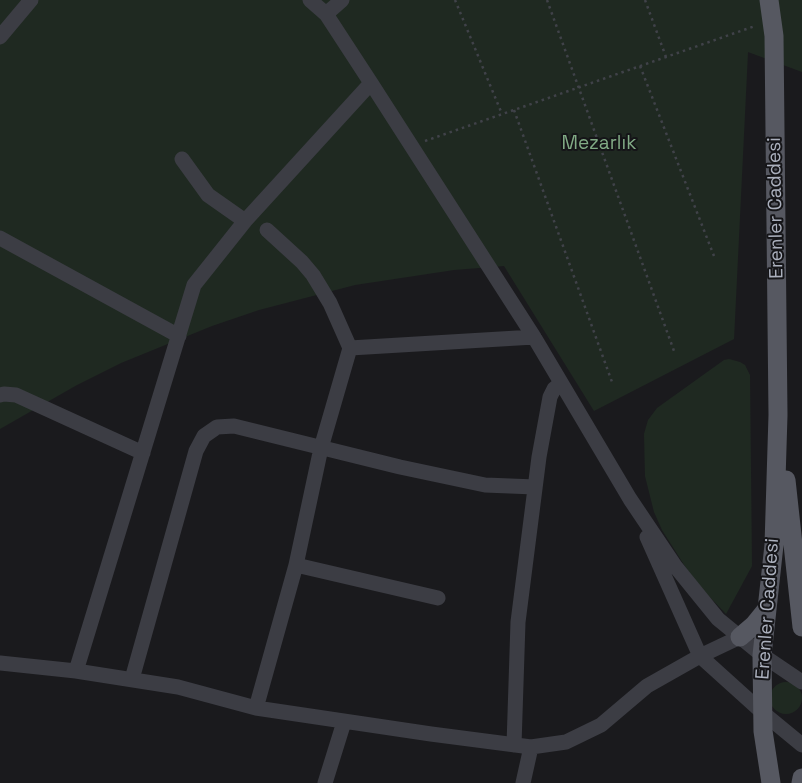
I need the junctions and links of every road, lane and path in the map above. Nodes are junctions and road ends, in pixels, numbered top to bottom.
1 (31, 0) edge
2 (310, 0) edge
3 (342, 0) edge
4 (455, 0) edge
5 (546, 0) edge
6 (645, 0) edge
7 (769, 0) edge
8 (326, 14) junction
9 (772, 20) junction
10 (0, 37) edge
11 (666, 57) junction
12 (640, 66) junction
13 (372, 83) junction
14 (579, 87) junction
15 (514, 110) junction
16 (502, 114) junction
17 (412, 146) junction
18 (182, 159) dead end
19 (245, 221) junction
20 (267, 230) dead end
21 (0, 238) edge
22 (714, 256) dead end
23 (179, 336) junction
24 (534, 338) junction
25 (350, 348) junction
26 (674, 350) dead end
27 (612, 382) dead end
28 (561, 383) junction
29 (0, 395) edge
30 (778, 416) junction
31 (321, 448) junction
32 (143, 453) junction
33 (535, 487) junction
34 (630, 499) junction
35 (797, 534) edge
36 (296, 565) junction
37 (438, 598) dead end
38 (801, 607) edge
39 (767, 609) junction
40 (802, 627) edge
41 (740, 637) junction
42 (762, 655) junction
43 (700, 656) junction
44 (0, 663) edge
45 (76, 671) junction
46 (132, 680) junction
47 (802, 682) edge
48 (256, 708) junction
49 (762, 712) junction
50 (344, 722) junction
51 (514, 745) junction
52 (802, 746) edge
53 (531, 747) junction
54 (802, 778) edge
55 (325, 783) edge
56 (523, 783) edge
57 (770, 783) edge
58 (801, 783) edge

1 - 10 street
2 - 8 street
3 - 8 street
4 - 16 path
5 - 14 path
6 - 11 path
7 - 9 main road, Erenler Caddesi
8 - 13 street
9 - 11 path
9 - 30 main road, Erenler Caddesi
11 - 12 path
12 - 14 path
12 - 22 path
13 - 17 street
13 - 19 street
14 - 15 path
14 - 26 path
15 - 16 path
15 - 27 path
16 - 17 path
17 - 24 street
18 - 19 street
19 - 23 street
20 - 25 street
21 - 23 street
23 - 32 street
24 - 25 street
24 - 28 street
25 - 31 street
28 - 33 street
28 - 34 street
29 - 32 street
30 - 35 main road, Erenler Caddesi
30 - 39 main road, Erenler Caddesi
31 - 33 street
31 - 36 street
31 - 46 street
32 - 45 street
33 - 51 street
34 - 41 street
34 - 43 street
35 - 38 main road, Erenler Caddesi
36 - 37 street
36 - 48 street
38 - 40 main road, Erenler Caddesi
39 - 41 main road
39 - 42 main road, Erenler Caddesi
41 - 42 street
41 - 43 street
42 - 47 street
42 - 49 main road, Erenler Caddesi
43 - 49 street
43 - 53 street
44 - 45 street
45 - 46 street
46 - 48 street
48 - 50 street
49 - 52 street
49 - 57 main road, Erenler Caddesi
50 - 51 street
50 - 55 street
51 - 53 street
53 - 56 street
54 - 58 main road

